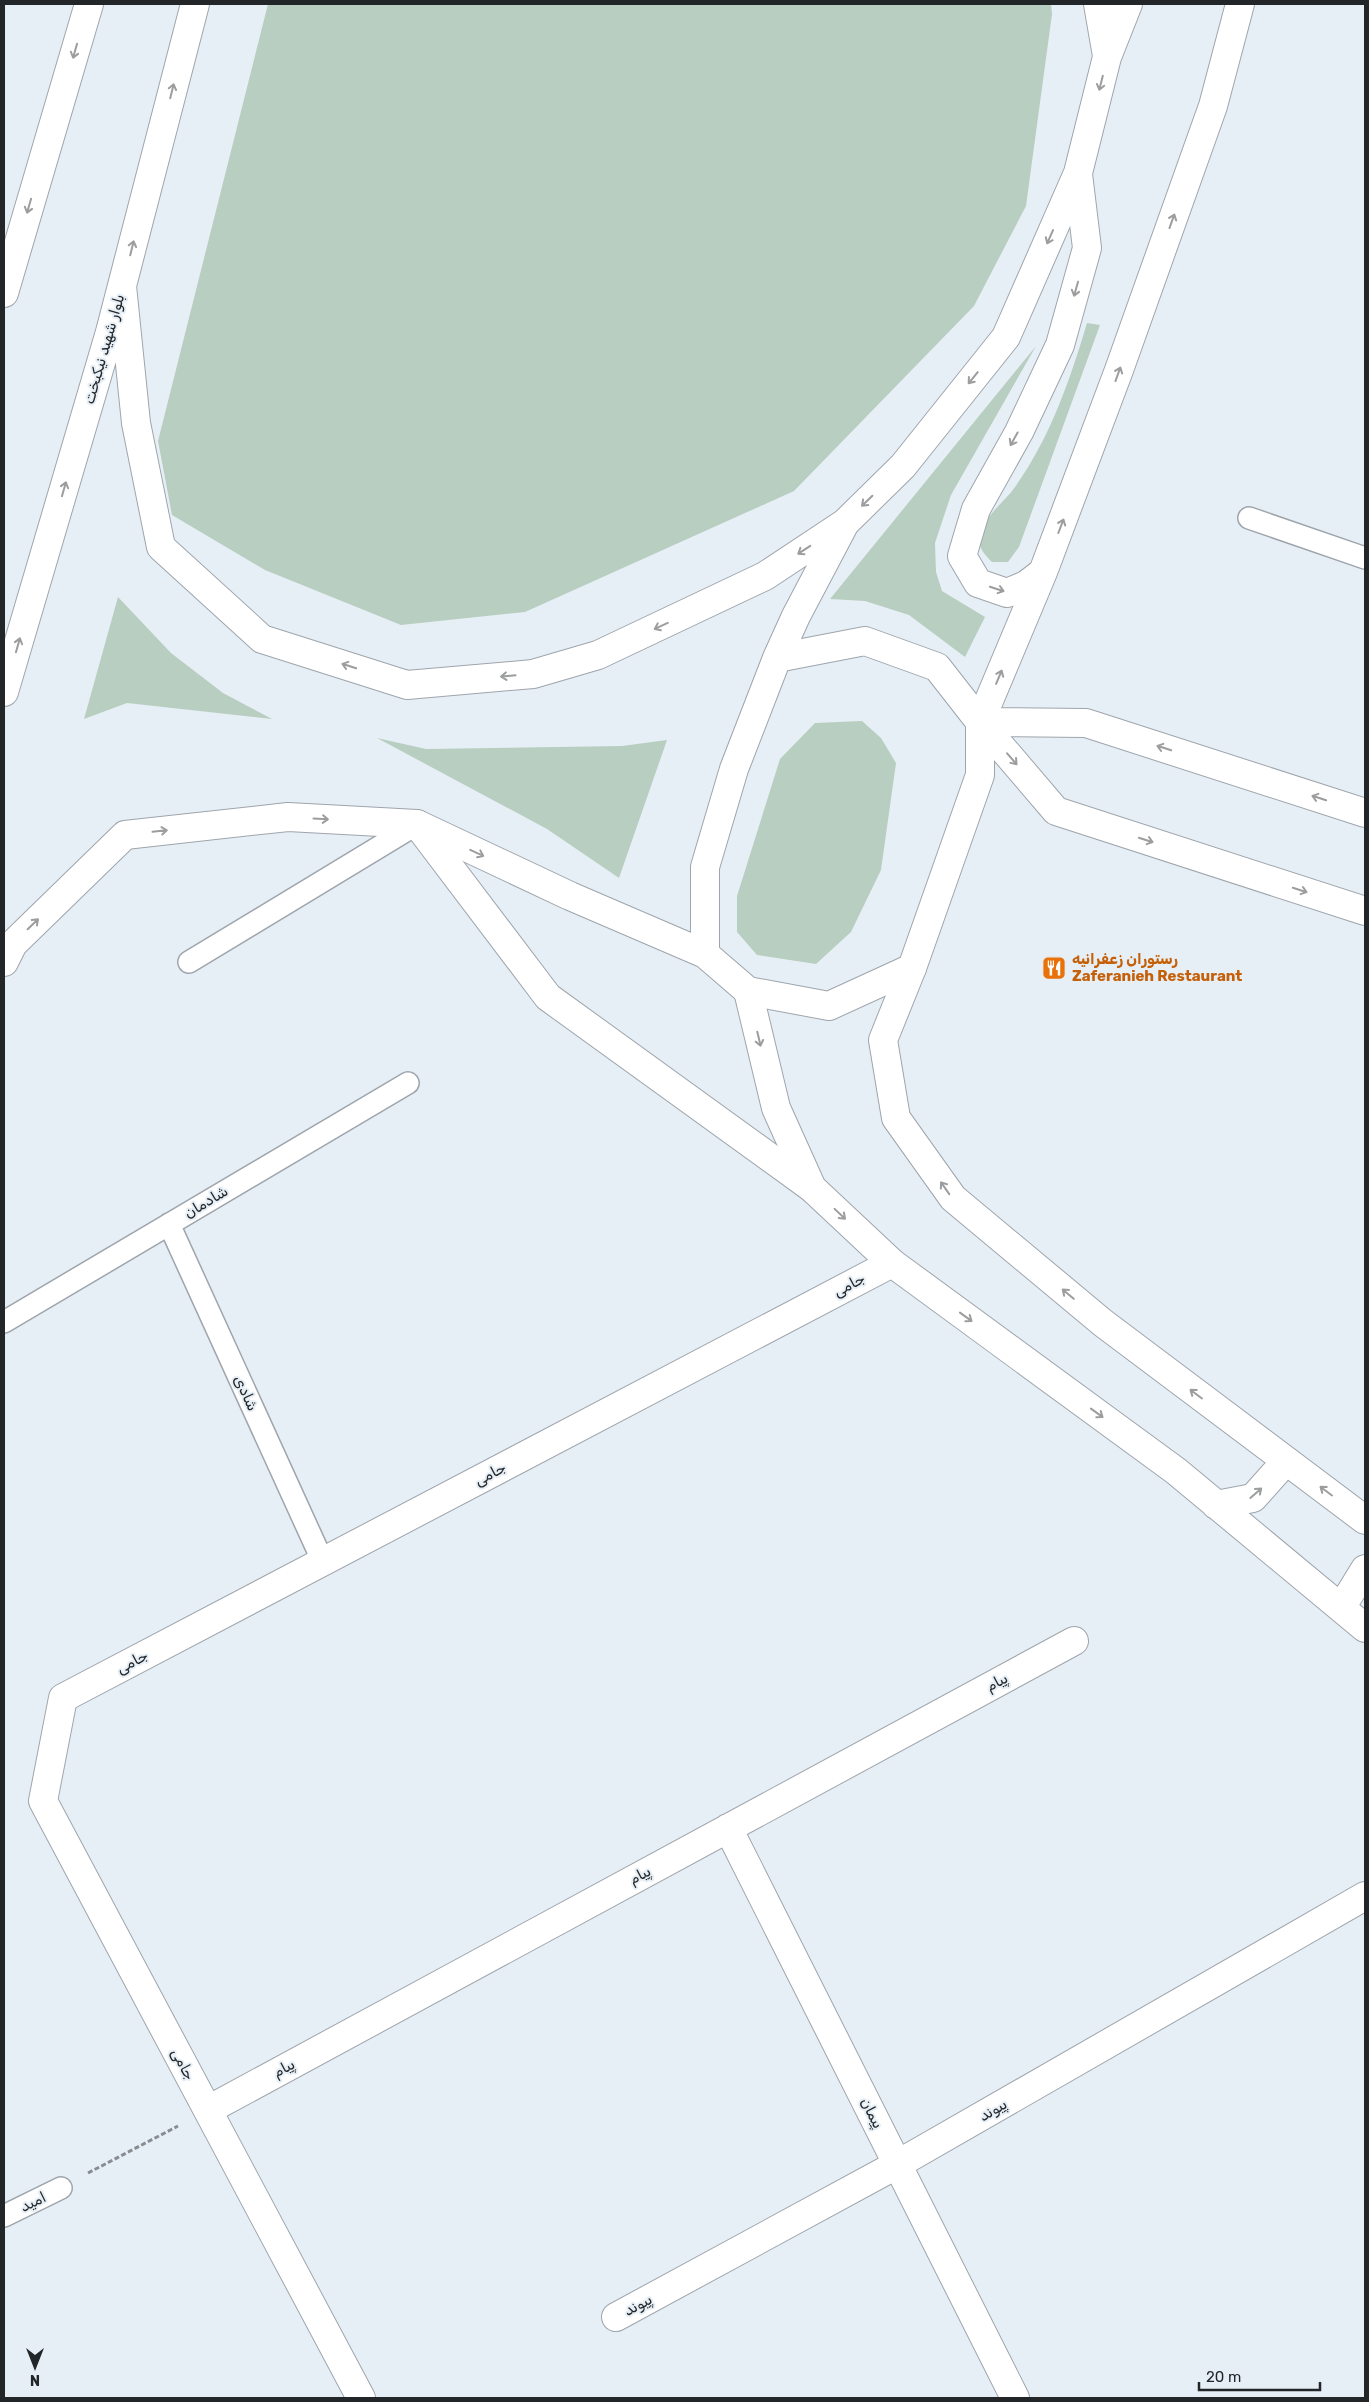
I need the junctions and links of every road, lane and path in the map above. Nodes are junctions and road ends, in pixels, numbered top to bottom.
1 (89, 4) edge
2 (195, 4) edge
3 (1098, 4) edge
4 (1128, 4) edge
5 (1240, 4) edge
6 (1107, 57) junction
7 (1078, 173) junction
8 (122, 286) junction
9 (4, 293) edge
10 (1249, 518) dead end
11 (845, 523) junction
12 (1365, 558) edge
13 (1043, 572) junction
14 (777, 658) junction
15 (4, 692) edge
16 (980, 722) junction
17 (1365, 813) edge
18 (417, 824) junction
19 (1365, 911) edge
20 (705, 954) junction
21 (4, 962) edge
22 (189, 962) dead end
23 (912, 968) junction
24 (748, 992) junction
25 (408, 1082) dead end
26 (812, 1188) junction
27 (168, 1224) junction
28 (892, 1263) junction
29 (4, 1322) edge
30 (1286, 1461) junction
31 (1216, 1505) junction
32 (1365, 1520) edge
33 (323, 1562) junction
34 (1365, 1569) edge
35 (1341, 1608) junction
36 (1365, 1628) edge
37 (1074, 1641) dead end
38 (728, 1828) junction
39 (1365, 1896) edge
40 (208, 2110) junction
41 (898, 2164) junction
42 (62, 2188) joint
43 (4, 2216) edge
44 (616, 2317) dead end
45 (361, 2398) edge
46 (1015, 2398) edge

1 -> 9 street
8 -> 2 street, بلوار شهید نیکبخت
3 - 6 street
4 - 6 street
13 -> 5 street
6 -> 7 street
7 -> 11 street
7 -> 13 street
11 -> 8 street
15 -> 8 street, بلوار شهید نیکبخت
10 - 12 lane
11 - 14 street
16 -> 13 street
14 - 16 street
14 - 20 street
17 -> 16 street
16 -> 19 street
16 - 23 street
18 -> 20 street
21 -> 18 street
18 - 22 lane
18 - 26 street
20 - 24 street
23 - 24 street
30 -> 23 street
24 -> 26 street
25 - 27 lane, شادمان
26 -> 28 street
27 - 29 lane, شادمان
27 - 33 lane, شادی
28 -> 31 street
28 - 33 street, جامی
31 -> 30 street
32 -> 30 street
31 - 35 street
33 - 40 street, جامی
34 - 35 street
35 - 36 street
37 - 38 street, پیام
38 - 40 street, پیام
38 - 41 street, پیمان
39 - 41 street, پیوند
40 - 42 path
40 - 45 street, جامی
41 - 44 street, پیوند
41 - 46 street, پیمان
42 - 43 lane, امید

